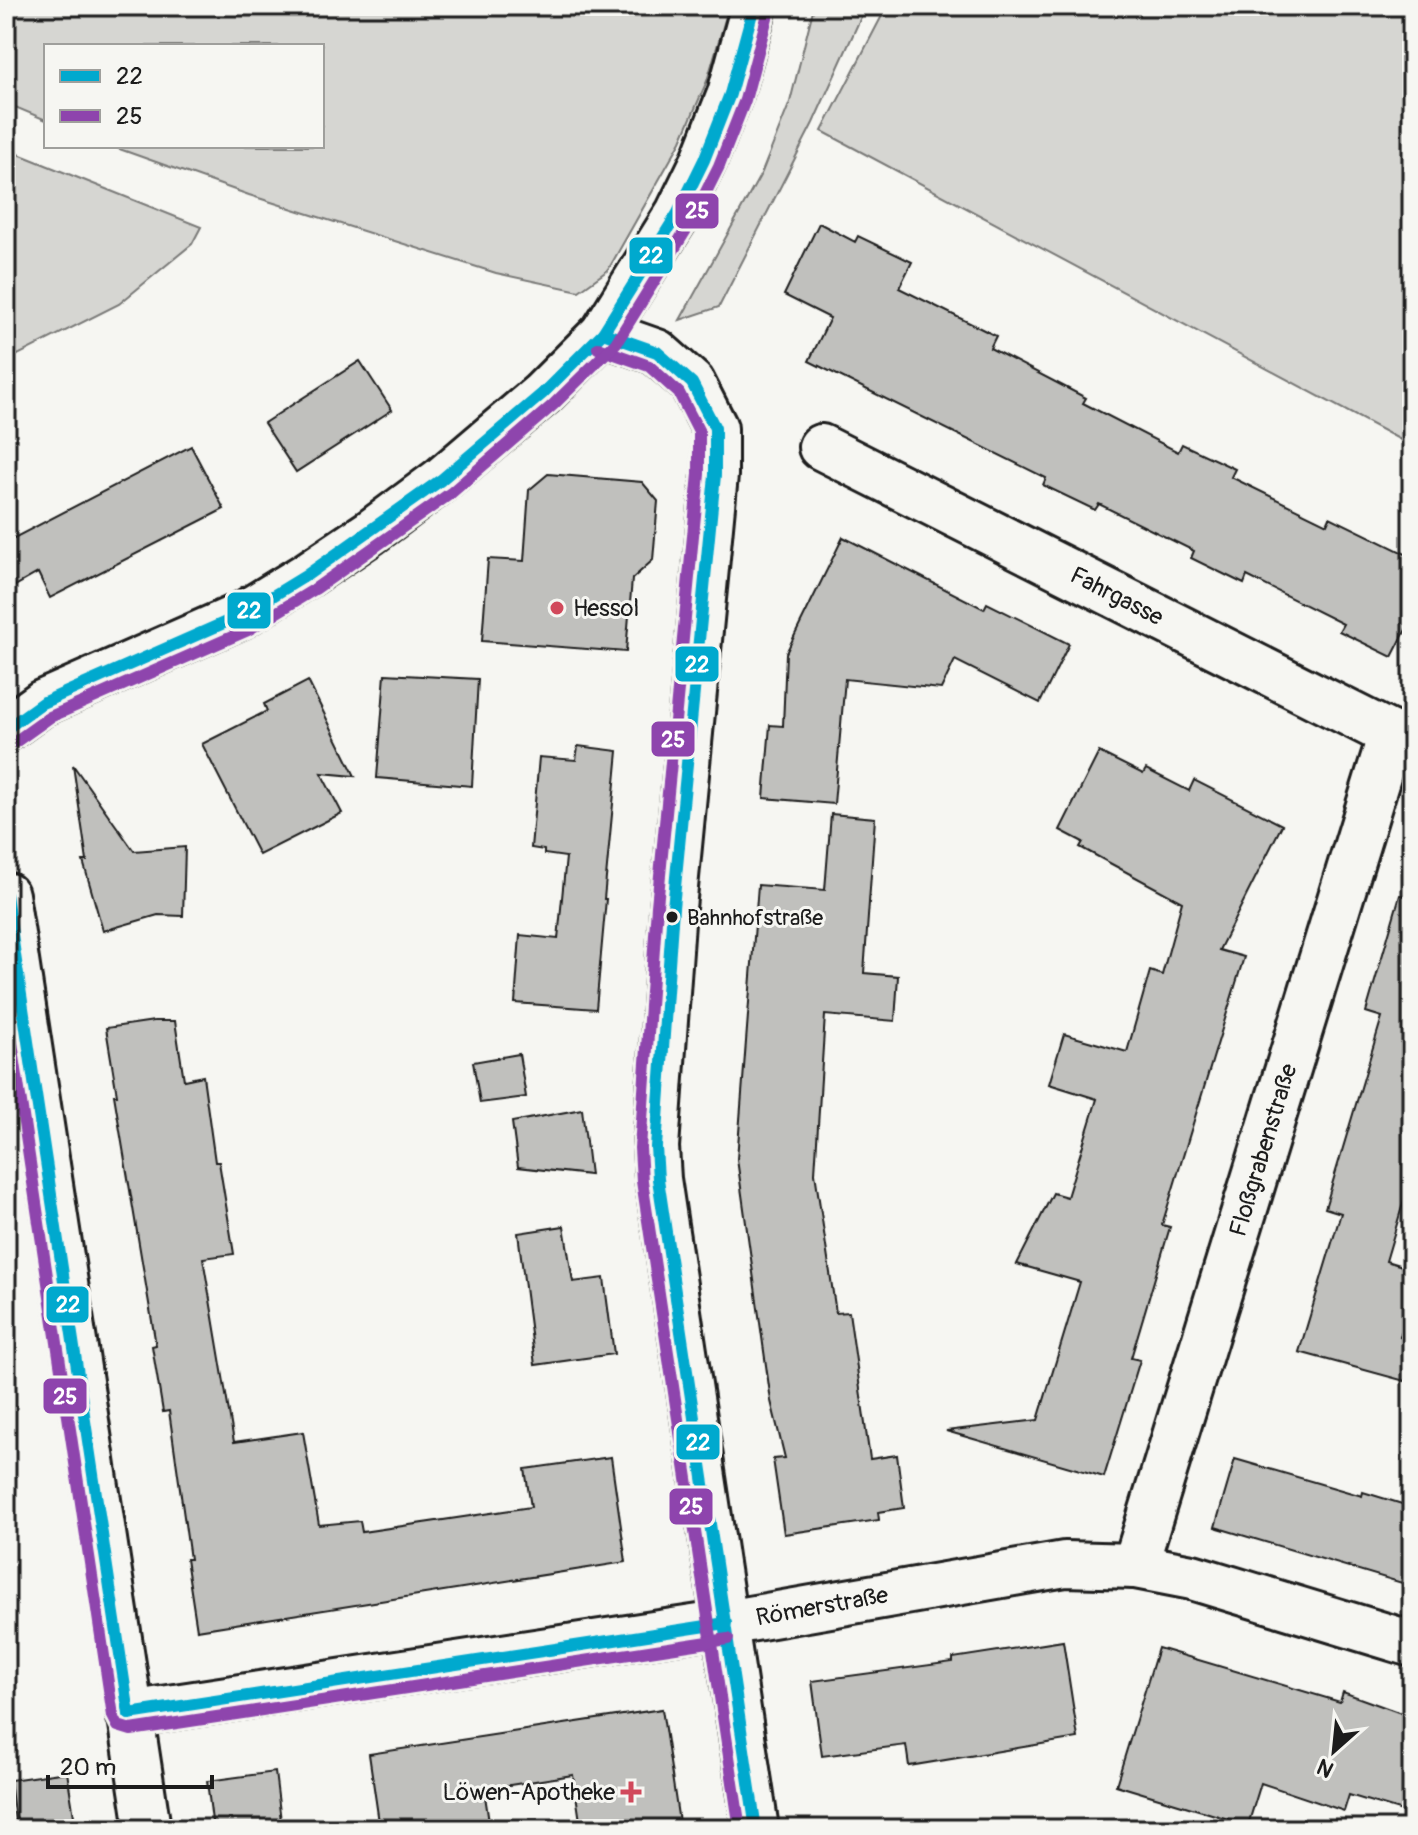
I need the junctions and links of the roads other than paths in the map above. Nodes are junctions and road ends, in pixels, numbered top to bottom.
1 (754, 6) edge
2 (603, 333) junction
3 (821, 447) dead end
4 (6, 729) edge
5 (1401, 739) edge
6 (6, 895) edge
7 (1135, 1566) junction
8 (726, 1623) junction
9 (1412, 1644) edge
10 (129, 1714) junction
11 (148, 1829) edge
12 (756, 1829) edge

1 - 2 street
2 - 4 street
2 - 8 street
3 - 5 street, Fahrgasse
5 - 7 street, Floßgrabenstraße
6 - 10 street
7 - 8 street, Römerstraße
7 - 9 street, Römerstraße
8 - 10 street, Römerstraße
8 - 12 street
10 - 11 street

